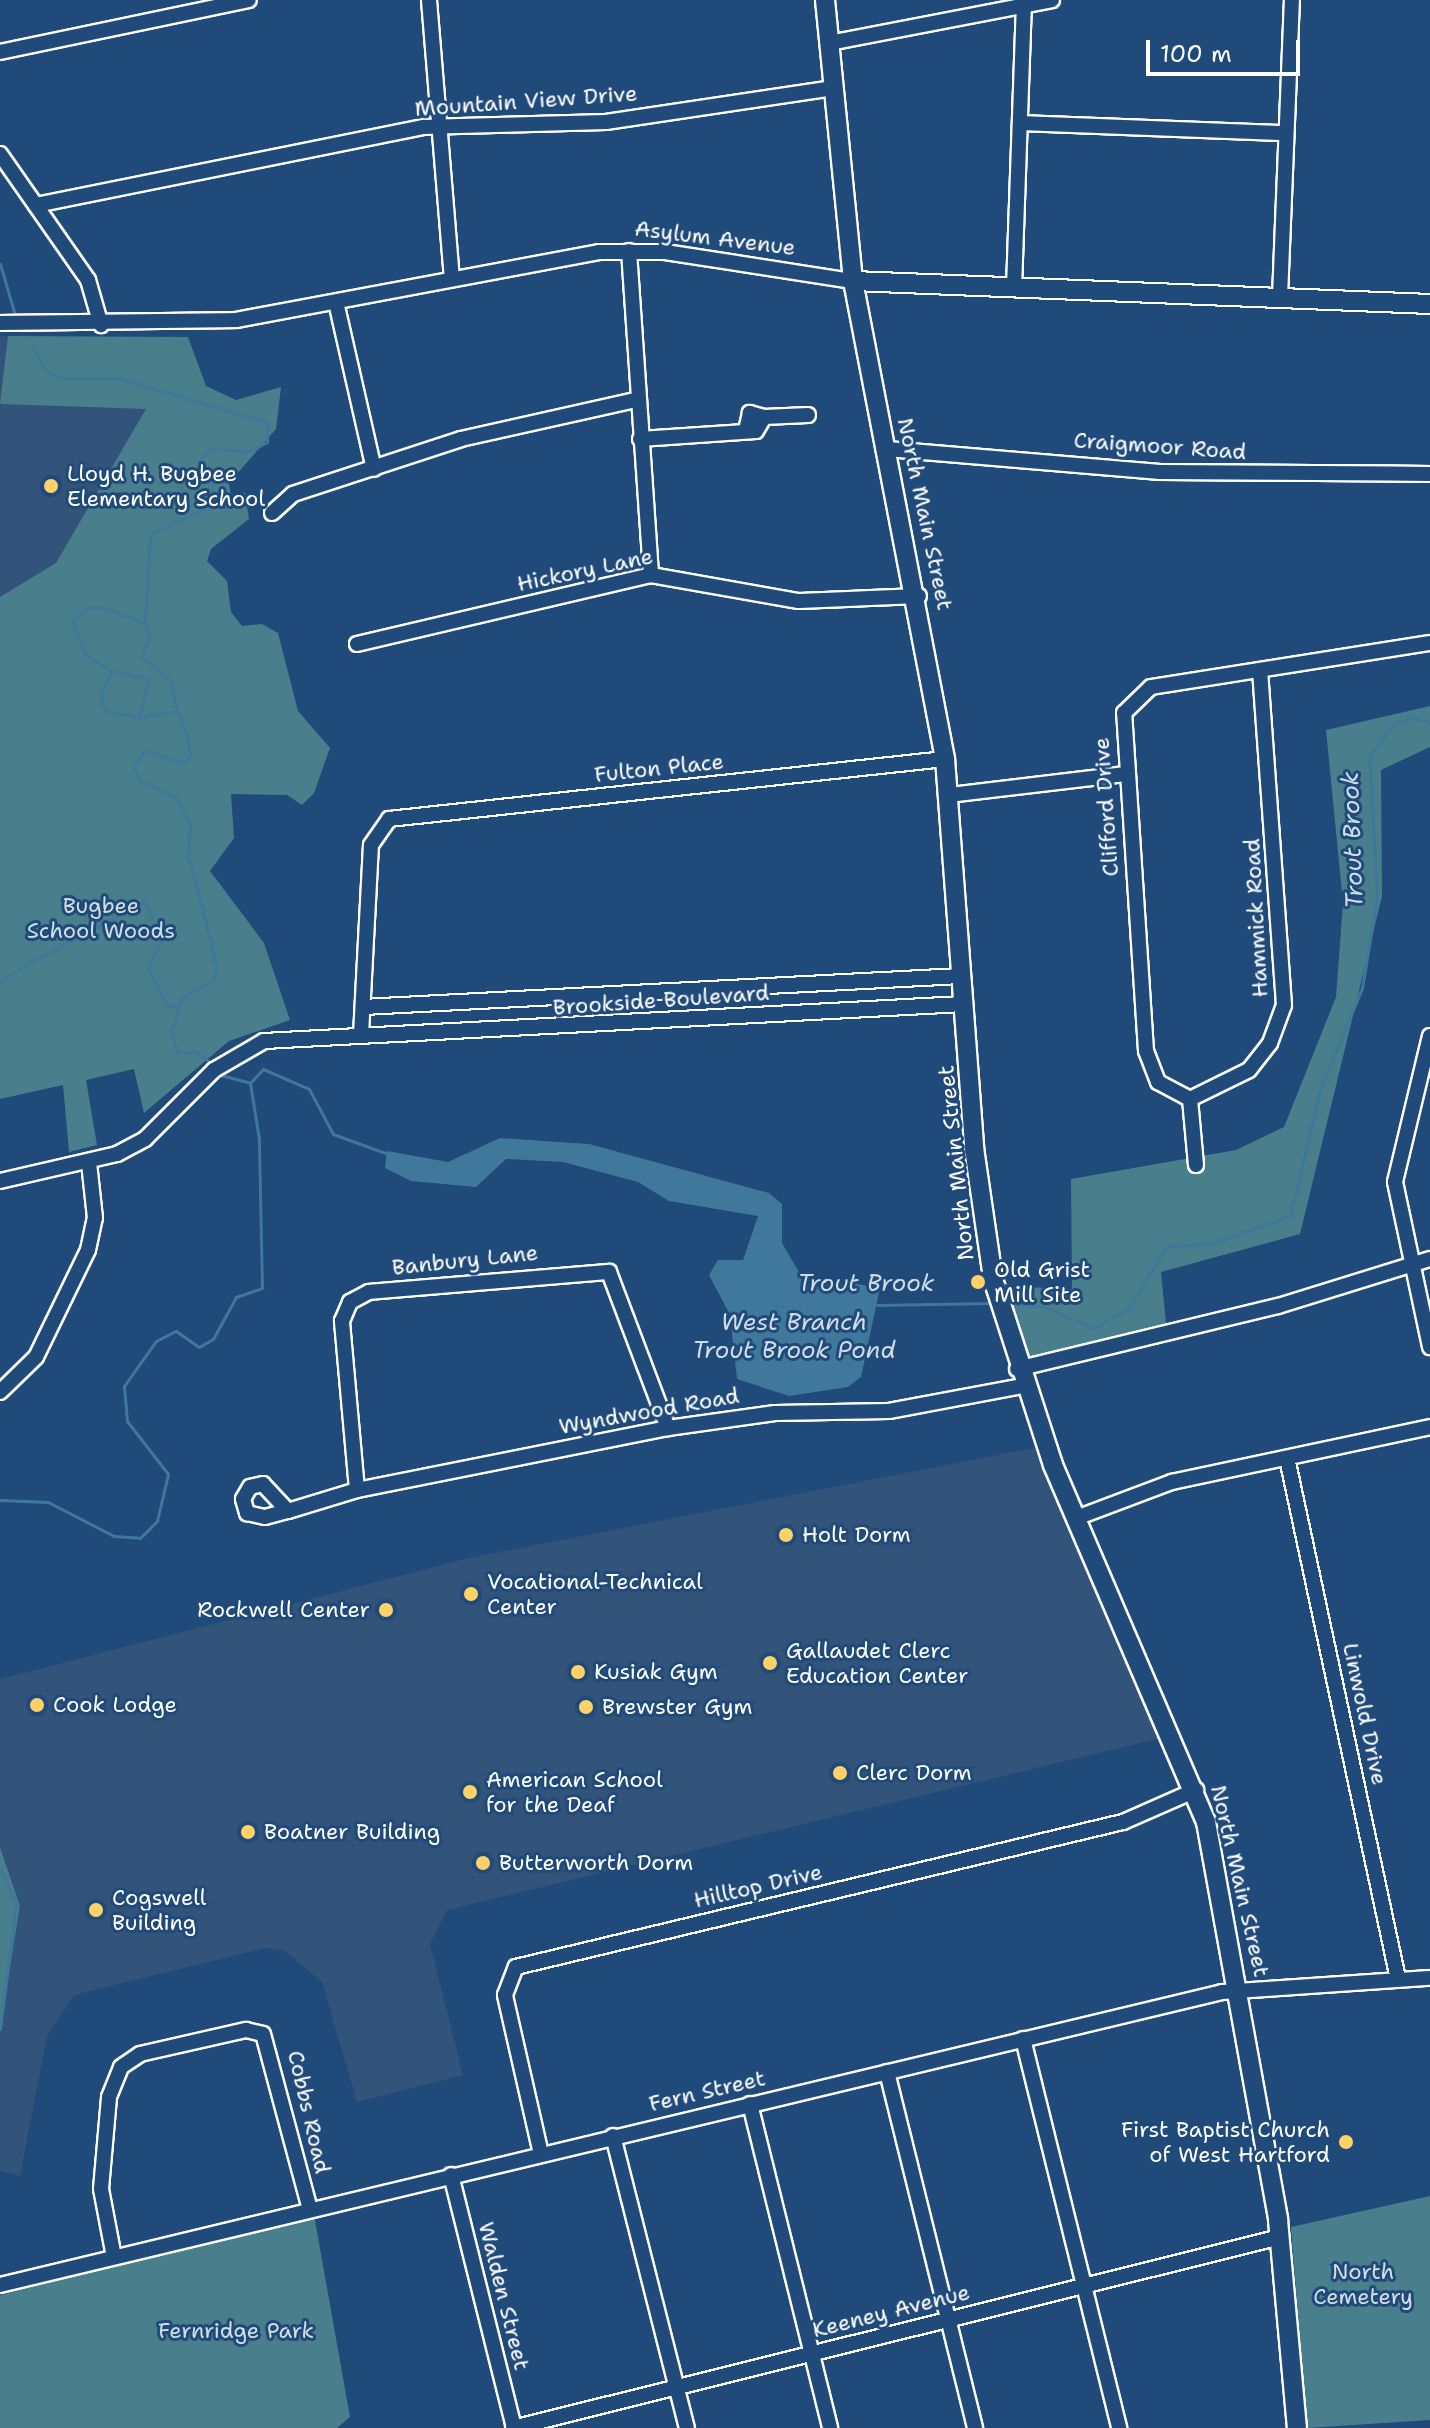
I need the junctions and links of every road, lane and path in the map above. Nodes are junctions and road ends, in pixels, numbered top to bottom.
1 (249, 0) edge
2 (429, 0) edge
3 (825, 0) edge
4 (1052, 0) edge
5 (1292, 0) edge
6 (1024, 6) junction
7 (829, 43) junction
8 (0, 52) edge
9 (833, 88) junction
10 (1020, 123) junction
11 (440, 125) junction
12 (1286, 133) junction
13 (0, 154) edge
14 (36, 205) junction
15 (629, 251) junction
16 (452, 277) junction
17 (853, 281) junction
18 (1014, 288) junction
19 (1280, 297) junction
20 (336, 302) junction
21 (1430, 304) edge
22 (0, 323) edge
23 (101, 325) junction
24 (635, 400) junction
25 (808, 415) dead end
26 (640, 439) junction
27 (887, 449) junction
28 (374, 469) junction
29 (1430, 474) edge
30 (272, 513) dead end
31 (651, 575) junction
32 (919, 596) junction
33 (1430, 643) edge
34 (357, 644) dead end
35 (1260, 670) junction
36 (945, 759) junction
37 (1125, 774) junction
38 (949, 795) junction
39 (961, 976) junction
40 (964, 1004) junction
41 (363, 1007) junction
42 (361, 1035) junction
43 (1429, 1046) edge
44 (1190, 1099) junction
45 (89, 1163) junction
46 (1196, 1165) dead end
47 (0, 1181) edge
48 (1430, 1259) edge
49 (1412, 1263) junction
50 (1430, 1347) edge
51 (1020, 1378) junction
52 (0, 1392) edge
53 (1430, 1427) edge
54 (668, 1428) junction
55 (1287, 1458) junction
56 (357, 1490) junction
57 (288, 1511) dead end
58 (1076, 1518) junction
59 (1196, 1790) junction
60 (1430, 1978) edge
61 (1398, 1979) junction
62 (1240, 1989) junction
63 (1023, 2039) junction
64 (887, 2072) junction
65 (750, 2104) junction
66 (613, 2136) junction
67 (541, 2154) junction
68 (451, 2175) junction
69 (310, 2209) junction
70 (1280, 2237) junction
71 (114, 2257) junction
72 (0, 2285) edge
73 (1083, 2285) junction
74 (948, 2320) junction
75 (812, 2353) junction
76 (676, 2387) junction
77 (514, 2428) edge
78 (687, 2428) edge
79 (830, 2428) edge
80 (975, 2428) edge
81 (1119, 2428) edge
82 (1297, 2428) edge

1 - 8 street
2 - 11 street
3 - 7 main road, North Main Street
4 - 6 street
5 - 12 street
6 - 7 street
6 - 10 street
7 - 9 main road, North Main Street
9 - 11 street, Mountain View Drive
9 - 17 main road, North Main Street
10 - 12 street
10 - 18 street
11 - 14 street, Mountain View Drive
11 - 16 street
12 - 19 street
13 - 14 street
14 - 23 street
15 - 16 street, Asylum Avenue
15 - 17 street, Asylum Avenue
15 - 24 street
16 - 20 street, Asylum Avenue
17 - 18 main road, Asylum Avenue
17 - 27 main road, North Main Street
18 - 19 main road, Asylum Avenue
19 - 21 main road, Asylum Avenue
20 - 23 street, Asylum Avenue
20 - 28 street
22 - 23 street, Asylum Avenue
24 - 26 street
24 - 28 street
25 - 26 street
26 - 31 street
27 - 29 street, Craigmoor Road
27 - 32 main road, North Main Street
28 - 30 street
31 - 32 street, Hickory Lane
31 - 34 street, Hickory Lane
32 - 36 main road, North Main Street
33 - 35 street, Clifford Drive
35 - 37 street, Clifford Drive
35 - 44 street, Hammick Road
36 - 38 main road, North Main Street
36 - 41 street, Fulton Place
37 - 38 street
37 - 44 street, Clifford Drive
38 - 39 main road, North Main Street
39 - 40 main road, North Main Street
39 - 41 street, Brookside Boulevard
40 - 42 street, Brookside Boulevard
40 - 51 main road, North Main Street
41 - 42 street
42 - 45 street, Brookside Boulevard
43 - 49 street
44 - 46 street
45 - 47 street, Brookside Boulevard
45 - 52 street
48 - 49 street, Wyndwood Road
49 - 50 street
49 - 51 street, Wyndwood Road
51 - 54 street, Wyndwood Road
51 - 58 main road, North Main Street
53 - 55 street
54 - 56 street, Wyndwood Road
54 - 56 street, Banbury Lane
55 - 58 street
55 - 61 street, Linwold Drive
56 - 57 street, Wyndwood Road
58 - 59 main road, North Main Street
59 - 62 main road, North Main Street
59 - 67 street, Hilltop Drive
60 - 61 street, Fern Street
61 - 62 street, Fern Street
62 - 63 street, Fern Street
62 - 70 main road, North Main Street
63 - 64 street, Fern Street
63 - 73 street
64 - 65 street, Fern Street
64 - 74 street
65 - 66 street, Fern Street
65 - 75 street
66 - 67 street, Fern Street
66 - 76 street
67 - 68 street, Fern Street
68 - 69 street, Fern Street
68 - 77 street, Walden Street
69 - 71 street, Fern Street
69 - 71 street, Cobbs Road
70 - 73 street, Keeney Avenue
70 - 82 main road, North Main Street
71 - 72 street, Fern Street
73 - 74 street, Keeney Avenue
73 - 81 street
74 - 75 street, Keeney Avenue
74 - 80 street
75 - 76 street, Keeney Avenue
75 - 79 street
76 - 77 street, Keeney Avenue
76 - 78 street

